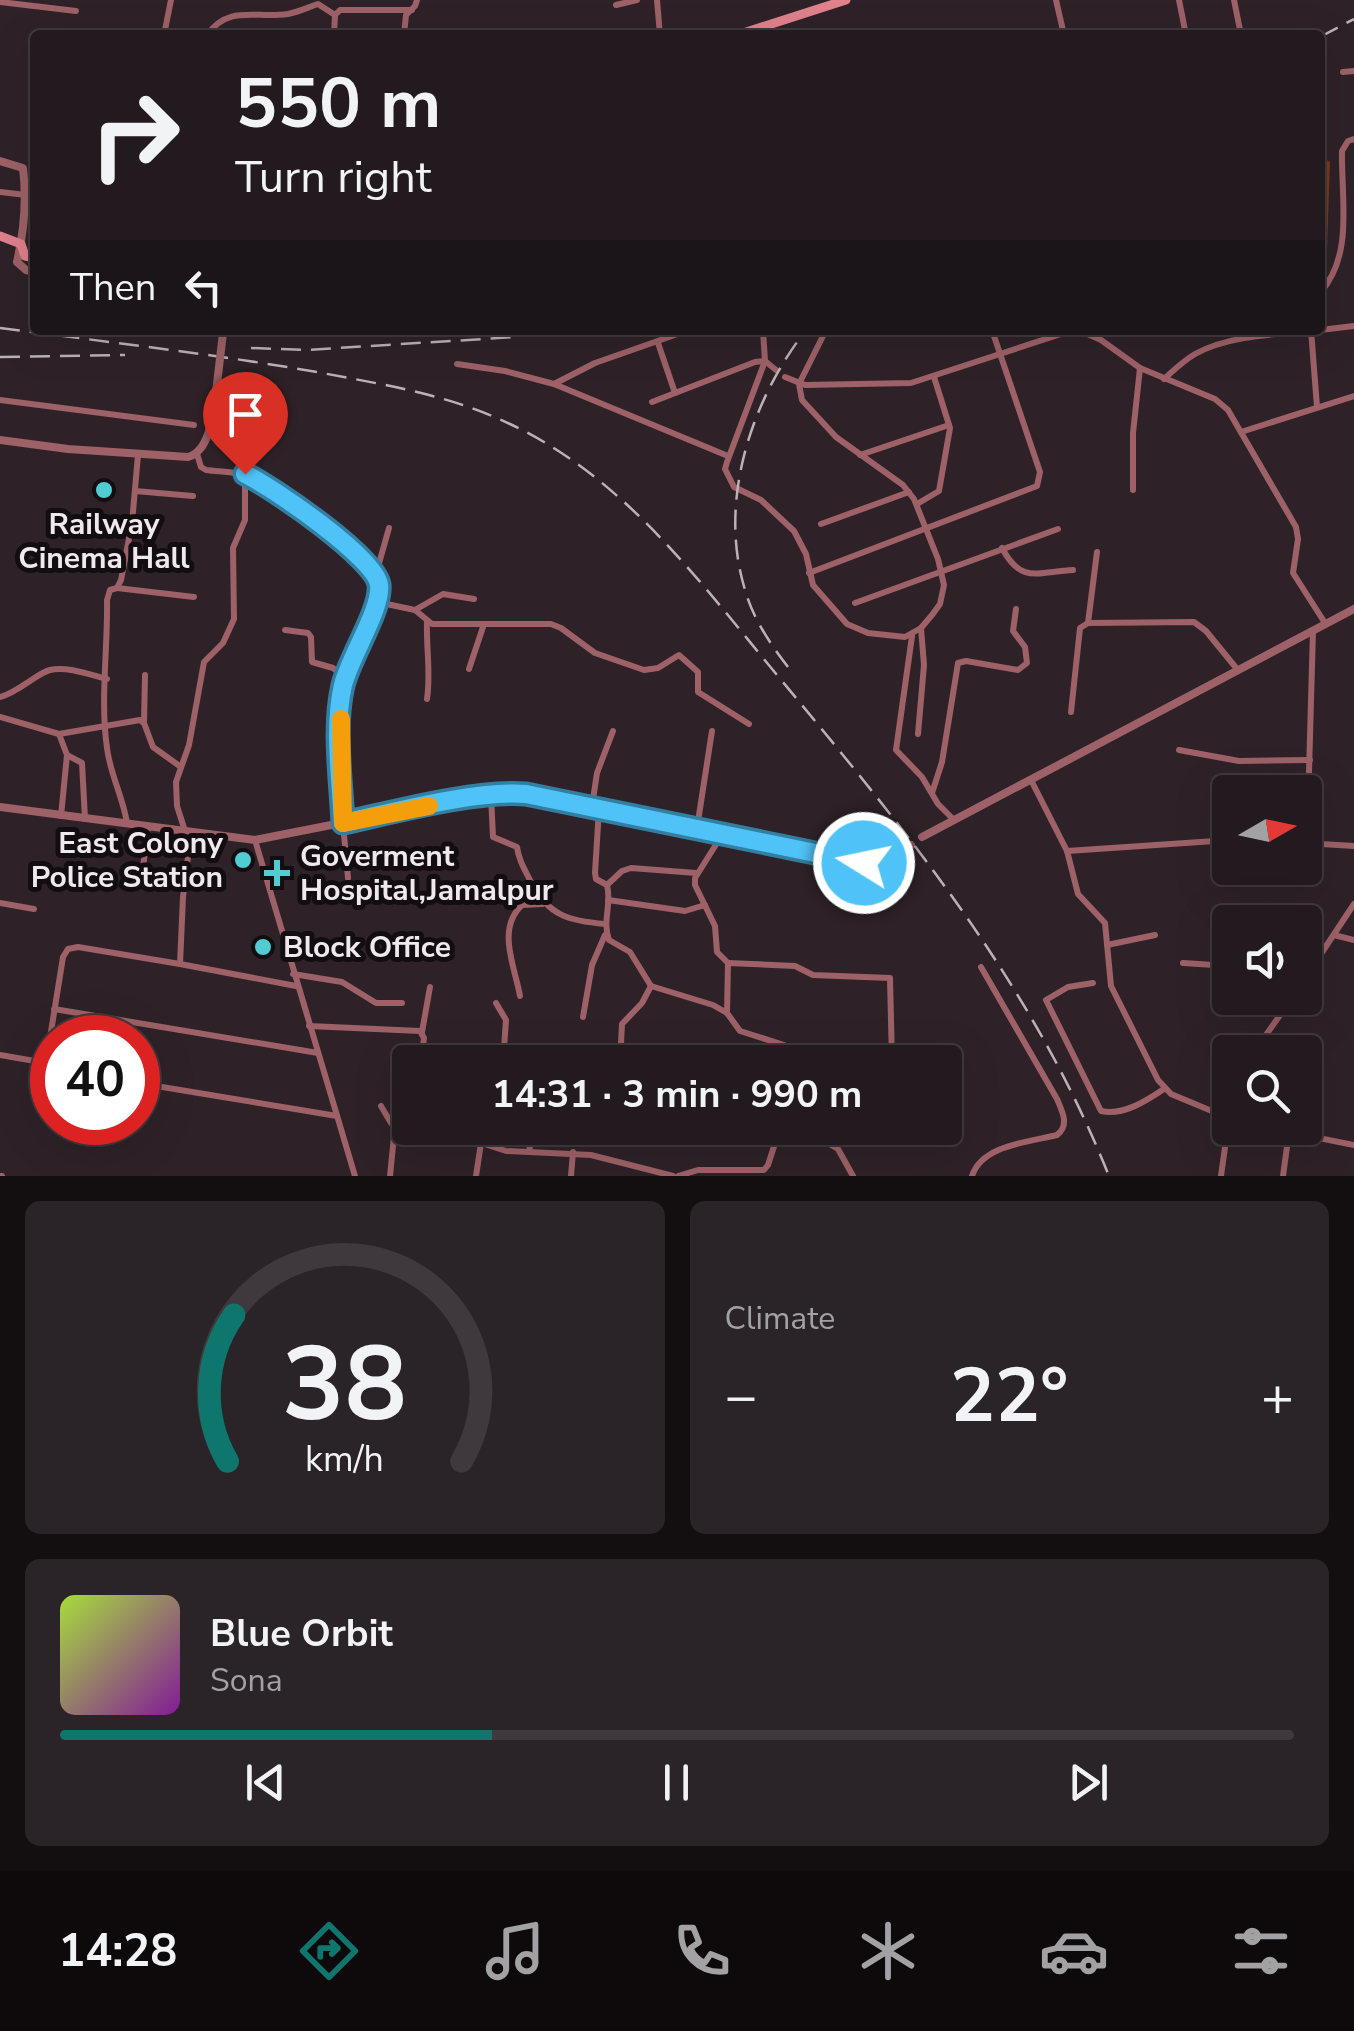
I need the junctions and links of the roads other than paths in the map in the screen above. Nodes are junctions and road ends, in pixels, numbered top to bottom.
1 (171, 0) edge
2 (417, 0) edge
3 (636, 0) edge
4 (657, 0) edge
5 (846, 0) edge
6 (1056, 0) edge
7 (1179, 0) edge
8 (1234, 0) edge
9 (0, 2) edge
10 (52, 4) edge
11 (616, 5) dead end
12 (412, 10) junction
13 (76, 11) dead end
14 (335, 15) junction
15 (165, 30) edge
16 (211, 30) edge
17 (334, 30) edge
18 (404, 30) edge
19 (660, 30) edge
20 (753, 30) edge
21 (1063, 30) edge
22 (1185, 30) edge
23 (1240, 30) edge
24 (1354, 70) edge
25 (1344, 72) dead end
26 (1354, 139) edge
27 (0, 161) edge
28 (0, 192) edge
29 (26, 195) junction
30 (0, 236) edge
31 (21, 244) junction
32 (30, 257) edge
33 (30, 268) edge
34 (1325, 288) edge
35 (1354, 326) edge
36 (1325, 329) edge
37 (223, 335) edge
38 (677, 335) edge
39 (764, 335) edge
40 (826, 335) edge
41 (994, 335) edge
42 (1055, 335) edge
43 (1093, 335) edge
44 (1278, 335) edge
45 (1311, 335) edge
46 (658, 342) junction
47 (1000, 355) junction
48 (765, 361) junction
49 (457, 364) dead end
50 (1140, 368) junction
51 (776, 370) dead end
52 (785, 377) dead end
53 (934, 377) junction
54 (1164, 379) junction
55 (554, 384) junction
56 (799, 384) junction
57 (675, 392) junction
58 (1354, 396) edge
59 (0, 400) edge
60 (652, 402) dead end
61 (1317, 407) junction
62 (194, 425) dead end
63 (949, 425) junction
64 (1241, 432) junction
65 (0, 440) edge
66 (198, 454) junction
67 (138, 455) junction
68 (860, 455) junction
69 (728, 456) junction
70 (245, 474) junction
71 (1133, 490) dead end
72 (135, 491) junction
73 (910, 491) junction
74 (193, 496) dead end
75 (917, 504) junction
76 (821, 524) dead end
77 (388, 528) dead end
78 (1058, 528) dead end
79 (927, 530) junction
80 (1002, 548) junction
81 (1097, 552) dead end
82 (941, 570) junction
83 (1073, 570) dead end
84 (809, 572) junction
85 (376, 574) junction
86 (117, 588) junction
87 (194, 597) dead end
88 (474, 599) dead end
89 (378, 602) junction
90 (855, 603) dead end
91 (1354, 609) edge
92 (415, 610) junction
93 (1016, 610) dead end
94 (427, 621) junction
95 (1088, 623) junction
96 (1325, 623) junction
97 (484, 624) junction
98 (920, 628) junction
99 (1313, 628) junction
100 (285, 630) dead end
101 (912, 634) junction
102 (469, 669) dead end
103 (1237, 670) junction
104 (146, 675) dead end
105 (107, 678) junction
106 (345, 678) junction
107 (0, 697) edge
108 (427, 699) dead end
109 (1072, 712) dead end
110 (0, 717) edge
111 (144, 723) junction
112 (749, 724) dead end
113 (105, 726) junction
114 (712, 730) dead end
115 (613, 731) dead end
116 (58, 734) junction
117 (918, 734) dead end
118 (1179, 750) dead end
119 (67, 755) junction
120 (1310, 760) junction
121 (181, 768) junction
122 (1309, 775) edge
123 (1031, 780) junction
124 (932, 793) junction
125 (491, 796) junction
126 (0, 807) edge
127 (596, 807) junction
128 (61, 816) junction
129 (85, 819) junction
130 (954, 820) junction
131 (343, 823) junction
132 (128, 824) junction
133 (148, 827) junction
134 (697, 828) junction
135 (188, 832) junction
136 (722, 834) junction
137 (922, 838) dead end
138 (255, 840) junction
139 (1212, 841) edge
140 (1322, 844) edge
141 (911, 845) dead end
142 (1354, 846) edge
143 (1067, 852) junction
144 (696, 873) junction
145 (348, 878) dead end
146 (141, 884) dead end
147 (608, 885) junction
148 (608, 900) junction
149 (0, 903) edge
150 (543, 904) junction
151 (1354, 904) edge
152 (706, 905) junction
153 (34, 910) dead end
154 (605, 924) junction
155 (606, 934) junction
156 (1156, 935) dead end
157 (1334, 936) junction
158 (1354, 940) edge
159 (1107, 944) junction
160 (1322, 950) edge
161 (728, 963) junction
162 (1183, 963) dead end
163 (180, 964) junction
164 (1212, 965) edge
165 (980, 966) dead end
166 (293, 974) junction
167 (1093, 983) dead end
168 (296, 986) junction
169 (651, 986) junction
170 (430, 987) dead end
171 (520, 996) dead end
172 (402, 1003) dead end
173 (496, 1003) dead end
174 (54, 1009) junction
175 (727, 1013) junction
176 (53, 1015) edge
177 (583, 1018) dead end
178 (309, 1026) junction
179 (422, 1032) junction
180 (422, 1045) edge
181 (504, 1045) edge
182 (619, 1045) edge
183 (784, 1045) edge
184 (892, 1045) edge
185 (318, 1053) junction
186 (0, 1055) edge
187 (30, 1061) edge
188 (160, 1087) edge
189 (1164, 1089) junction
190 (381, 1106) dead end
191 (1212, 1112) edge
192 (338, 1116) junction
193 (392, 1122) edge
194 (1322, 1139) edge
195 (393, 1145) edge
196 (481, 1145) edge
197 (488, 1145) edge
198 (530, 1145) edge
199 (774, 1145) edge
200 (833, 1145) edge
201 (1225, 1145) edge
202 (1287, 1145) edge
203 (1354, 1145) edge
204 (529, 1152) junction
205 (573, 1152) junction
206 (355, 1176) edge
207 (390, 1176) edge
208 (476, 1176) edge
209 (572, 1176) edge
210 (676, 1176) edge
211 (853, 1176) edge
212 (972, 1176) edge
213 (1221, 1176) edge
214 (1283, 1176) edge

1 - 15 street
2 - 12 street
3 - 11 street
4 - 19 street
5 - 20 main road
6 - 21 street
7 - 22 street
8 - 23 street
9 - 10 street
10 - 13 street
12 - 14 street
12 - 18 street
14 - 16 street
14 - 17 street
24 - 25 street
26 - 34 street
27 - 29 street
28 - 29 street
29 - 31 street
30 - 31 main road
31 - 32 main road
31 - 33 street
35 - 36 street
37 - 66 street, bridge
38 - 46 street
39 - 48 street
40 - 56 street
41 - 47 street
42 - 47 street
43 - 50 street
44 - 54 street
45 - 61 street
46 - 55 street
46 - 57 street
47 - 53 street
47 - 79 street
48 - 51 street
48 - 57 street
48 - 69 street
49 - 55 street
50 - 54 street
50 - 71 street
52 - 56 street
53 - 56 street
53 - 63 street
54 - 64 street
55 - 69 street
56 - 68 street
57 - 60 street
58 - 61 street
59 - 62 street
61 - 64 street
63 - 68 street
63 - 75 street
64 - 96 street
65 - 67 street
66 - 67 street
66 - 70 street
67 - 72 street
68 - 73 street
69 - 84 street
70 - 85 street
70 - 121 street
72 - 74 street
72 - 86 street
73 - 75 street
73 - 76 street
75 - 79 street
77 - 85 street
78 - 80 street
79 - 82 street
79 - 84 street
80 - 82 street
80 - 83 street
81 - 95 street
82 - 90 street
82 - 98 street
84 - 101 street
85 - 89 street
86 - 87 street
86 - 105 street
88 - 92 street
89 - 92 street
89 - 106 street
91 - 96 street
92 - 94 street
93 - 124 street
94 - 97 street
94 - 108 street
95 - 103 street
95 - 109 street
96 - 99 street
97 - 102 street
97 - 112 street
98 - 101 street
98 - 117 street
99 - 103 street
99 - 120 street
100 - 106 street
101 - 124 street
103 - 123 street
104 - 111 street
105 - 107 street
105 - 113 street
106 - 131 street
110 - 116 street
111 - 113 street
111 - 121 street
113 - 116 street
113 - 132 street
114 - 134 street
115 - 127 street
116 - 119 street
118 - 120 street
119 - 128 street
119 - 129 street
120 - 122 street
121 - 135 street
123 - 130 street
123 - 143 street
124 - 130 street
125 - 127 street
125 - 131 street
125 - 150 street
126 - 128 street
127 - 134 street
127 - 147 street
128 - 129 street
129 - 132 street
130 - 137 street
131 - 138 street
131 - 145 street
132 - 133 street
133 - 135 street
133 - 146 street
134 - 136 street
135 - 138 street
135 - 163 street
136 - 141 street
136 - 144 street
138 - 166 street
139 - 143 street
140 - 142 street
143 - 159 street
144 - 147 street
144 - 152 street
147 - 148 street
148 - 152 street
148 - 154 street
149 - 153 street
150 - 154 street
150 - 171 street
151 - 157 street
152 - 161 street
154 - 155 street
155 - 169 street
155 - 177 street
156 - 159 street
157 - 158 street
157 - 160 street
159 - 189 street
161 - 175 street
161 - 184 street
162 - 164 street
163 - 168 street
163 - 174 street
165 - 212 street
166 - 168 street
166 - 172 street
167 - 189 street
168 - 178 street
169 - 175 street
169 - 182 street
170 - 179 street
173 - 181 street
174 - 176 street
174 - 185 street
175 - 183 street
178 - 179 street
178 - 185 street
179 - 180 street
185 - 192 street
186 - 187 street
188 - 192 street
189 - 191 street
190 - 193 street
192 - 206 street
194 - 203 street
195 - 207 street
196 - 208 street
197 - 204 street
198 - 204 street
199 - 210 street
200 - 211 street
201 - 213 street
202 - 214 street
204 - 205 street
205 - 209 street
205 - 210 street

